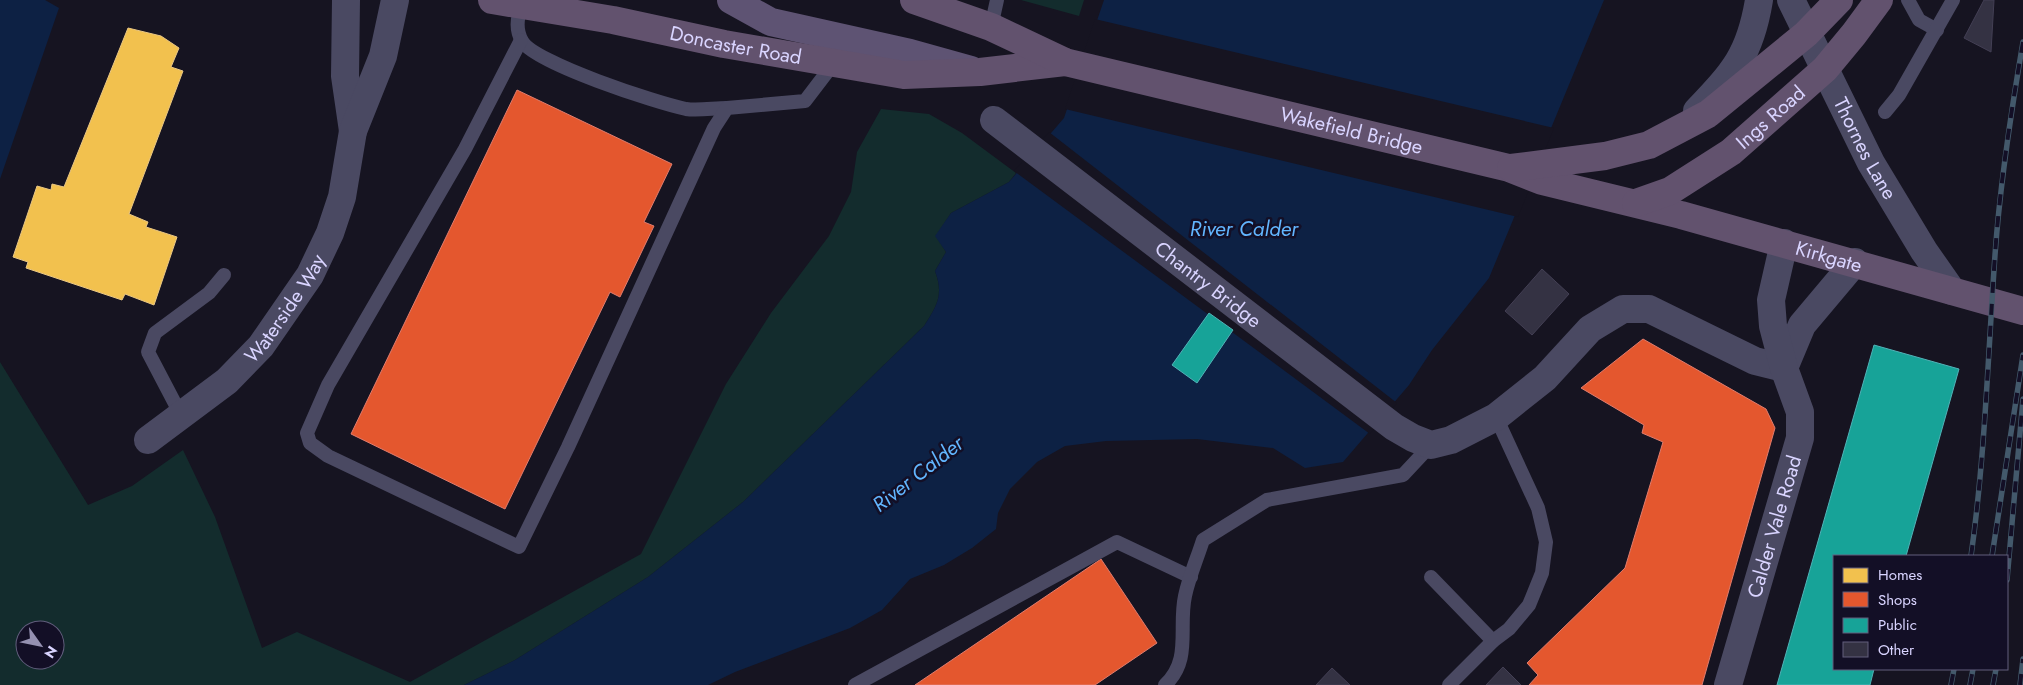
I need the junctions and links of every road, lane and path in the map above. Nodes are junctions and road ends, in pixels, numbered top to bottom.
1 (346, 0) edge
2 (395, 0) edge
3 (492, 0) edge
4 (731, 0) edge
5 (914, 0) edge
6 (997, 0) edge
7 (1759, 0) edge
8 (1791, 0) edge
9 (1839, 0) edge
10 (1879, 0) edge
11 (1908, 0) edge
12 (1952, 0) edge
13 (522, 5) junction
14 (991, 28) junction
15 (1936, 30) junction
16 (1806, 34) junction
17 (521, 40) junction
18 (1065, 62) junction
19 (834, 63) junction
20 (1825, 69) junction
21 (980, 72) junction
22 (727, 108) junction
23 (1885, 112) dead end
24 (994, 120) dead end
25 (1681, 129) junction
26 (353, 131) junction
27 (1546, 172) junction
28 (1636, 203) junction
29 (1784, 243) junction
30 (1855, 262) junction
31 (224, 275) dead end
32 (1952, 292) junction
33 (2023, 311) edge
34 (1784, 368) junction
35 (180, 415) junction
36 (1496, 417) junction
37 (148, 440) dead end
38 (1431, 445) junction
39 (1431, 577) dead end
40 (1191, 578) junction
41 (1493, 641) junction
42 (855, 685) edge
43 (1165, 685) edge
44 (1449, 685) edge
45 (1728, 685) edge

1 - 26 street, Waterside Way
2 - 26 street, Waterside Way
3 - 13 highway, Doncaster Road
4 - 21 main road, Doncaster Road
5 - 14 highway
6 - 14 lane
7 - 25 street
8 - 16 street, Thornes Lane
9 - 16 highway
10 - 20 highway, Ings Road
11 - 15 lane
12 - 15 lane
13 - 17 lane
13 - 19 highway, Doncaster Road
14 - 18 highway
15 - 23 lane
16 - 20 street, Thornes Lane
16 - 25 highway
17 - 22 lane
17 - 22 lane
18 - 21 highway, Doncaster Road
18 - 27 highway, Wakefield Bridge
19 - 21 highway, Doncaster Road
19 - 22 lane
20 - 28 highway, Ings Road
20 - 32 street, Thornes Lane
24 - 38 street, Chantry Bridge
25 - 27 highway
26 - 35 street, Waterside Way
27 - 28 highway, Wakefield Bridge
28 - 29 highway, Kirkgate
29 - 30 highway, Kirkgate
29 - 34 street, Calder Vale Road
30 - 32 highway, Kirkgate
30 - 34 street
31 - 35 lane
32 - 33 highway, Kirkgate
34 - 36 street
34 - 45 street, Calder Vale Road
35 - 37 street, Waterside Way
36 - 38 street
36 - 41 lane
38 - 40 lane
39 - 41 lane
40 - 42 lane
40 - 43 lane
41 - 44 lane

